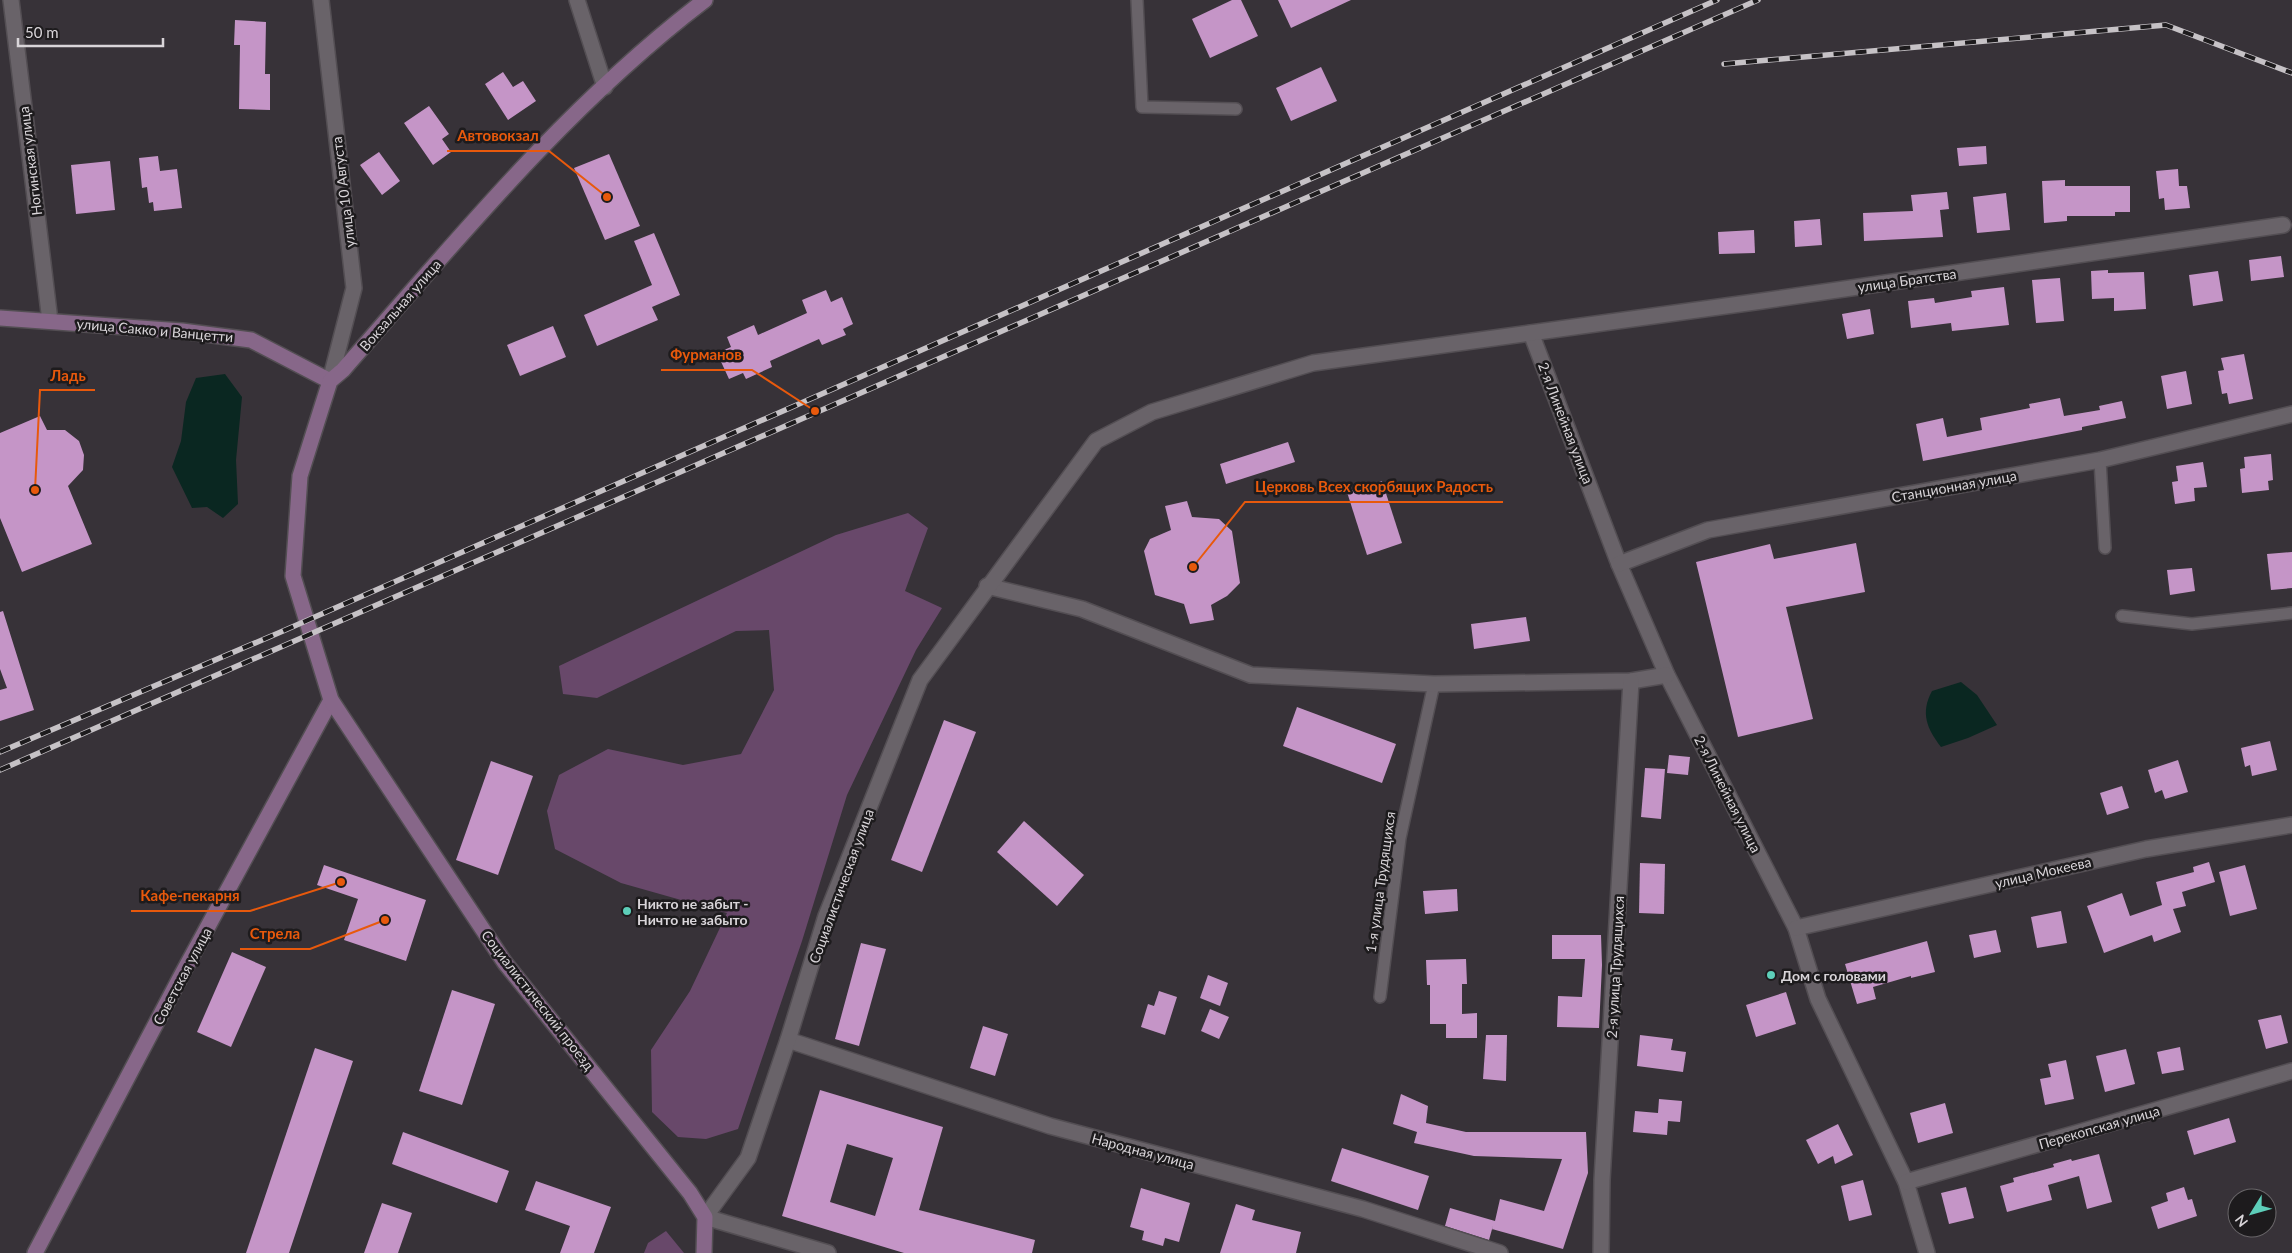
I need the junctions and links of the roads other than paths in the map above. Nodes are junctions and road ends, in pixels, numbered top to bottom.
1 (11, 0) edge
2 (321, 0) edge
3 (577, 0) edge
4 (705, 0) edge
5 (1138, 0) edge
6 (605, 87) junction
7 (1236, 109) dead end
8 (2283, 225) dead end
9 (0, 318) edge
10 (50, 321) junction
11 (1531, 333) junction
12 (330, 382) junction
13 (2292, 414) edge
14 (2100, 460) junction
15 (2105, 548) dead end
16 (1619, 564) junction
17 (987, 586) junction
18 (2292, 612) edge
19 (2122, 616) dead end
20 (1667, 675) junction
21 (1631, 681) junction
22 (1434, 684) junction
23 (331, 700) junction
24 (2292, 825) edge
25 (1796, 928) junction
26 (1380, 997) dead end
27 (788, 1040) junction
28 (2292, 1071) edge
29 (1906, 1182) junction
30 (705, 1217) junction
31 (35, 1253) edge
32 (704, 1253) edge
33 (828, 1253) edge
34 (1500, 1253) edge
35 (1601, 1253) edge
36 (1927, 1253) edge

1 - 10 street, Ногинская улица
2 - 12 street, улица 10 Августа
3 - 6 street
4 - 6 main road, Вокзальная улица
5 - 7 lane
6 - 12 main road, Вокзальная улица
8 - 11 street, улица Братства
9 - 10 main road, улица Сакко и Ванцетти
10 - 12 main road, улица Сакко и Ванцетти
11 - 16 street, 2-я Линейная улица
11 - 17 street, улица Братства
12 - 23 main road, Вокзальная улица
13 - 14 street, Станционная улица
14 - 15 lane
14 - 16 street, Станционная улица
16 - 20 street, 2-я Линейная улица
17 - 22 street
17 - 27 street, Социалистическая улица
18 - 19 lane
20 - 21 street
20 - 25 street, 2-я Линейная улица
21 - 22 street
21 - 35 street, 2-я улица Трудящихся
22 - 26 lane, 1-я улица Трудящихся
23 - 30 main road, Социалистический проезд
23 - 31 main road, Советская улица
24 - 25 street, улица Мокеева
25 - 29 street, 2-я Линейная улица
27 - 30 street, Социалистическая улица
27 - 34 street, Народная улица
28 - 29 street, Перекопская улица
29 - 36 street, 2-я Линейная улица
30 - 32 main road
30 - 33 street

